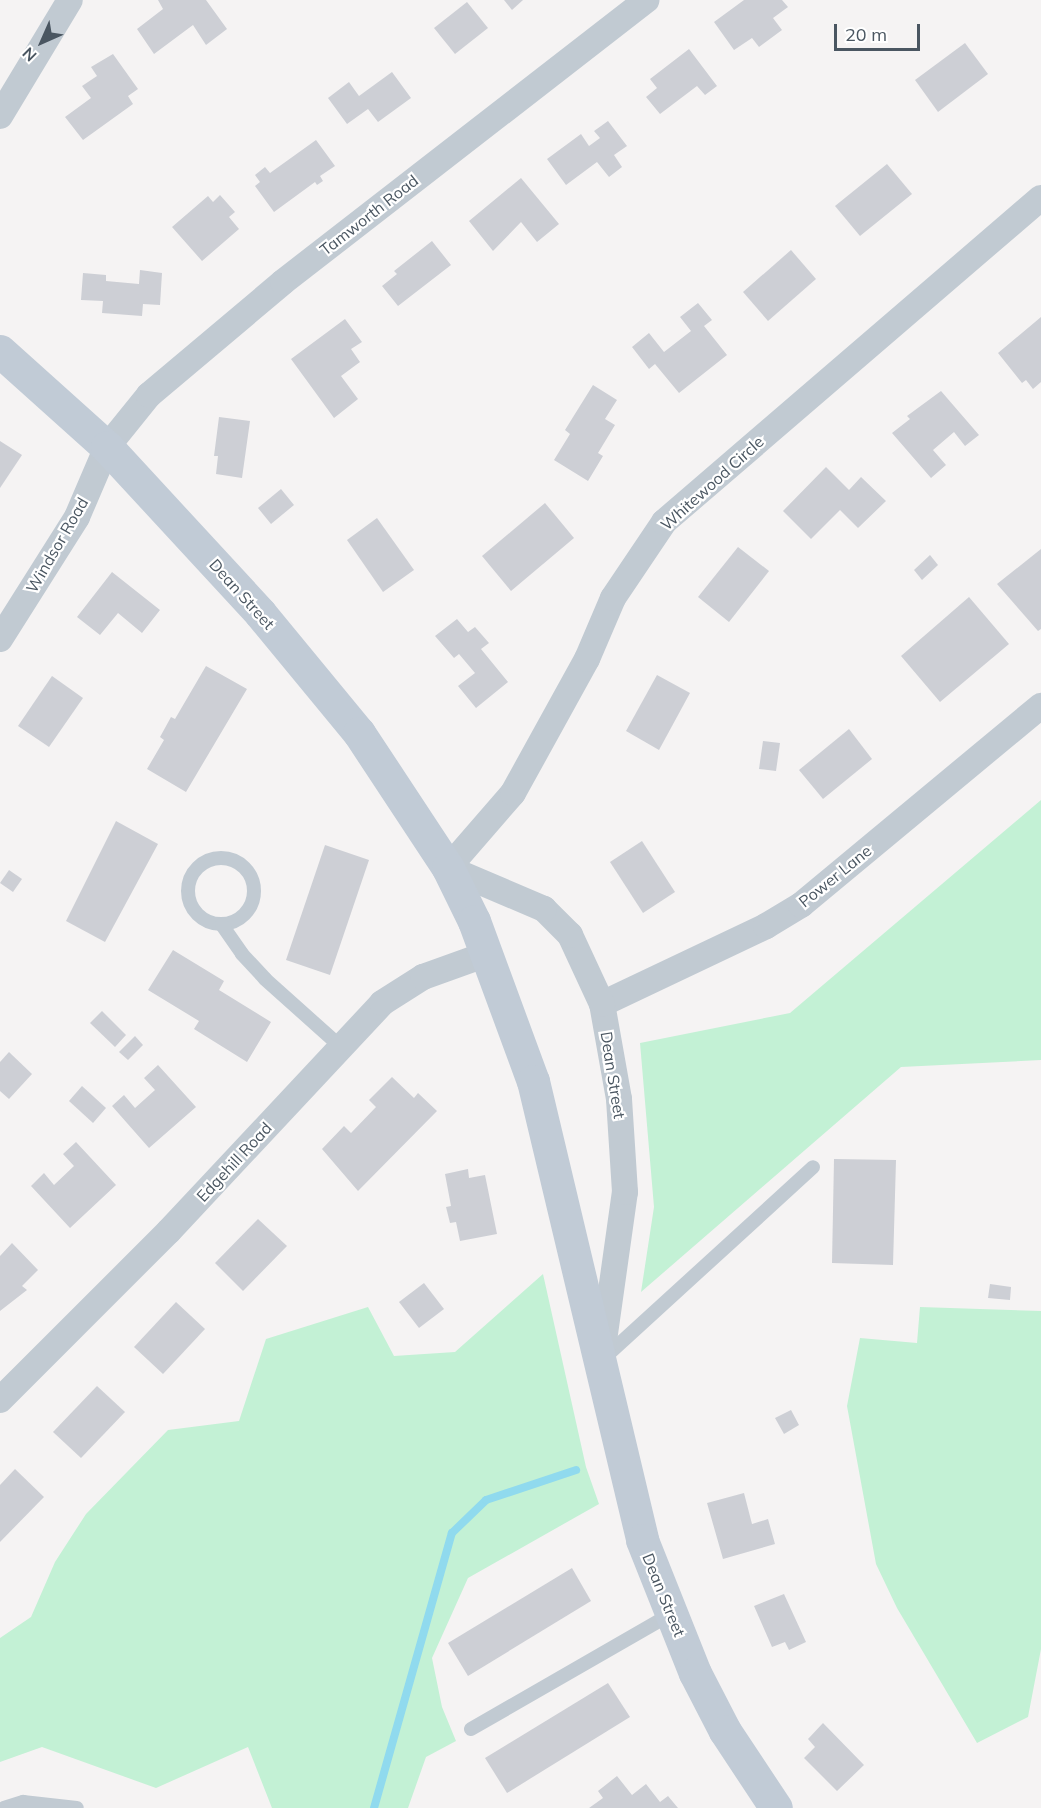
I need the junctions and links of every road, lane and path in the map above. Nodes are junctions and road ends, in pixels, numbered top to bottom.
1 (70, 0) edge
2 (646, 0) edge
3 (0, 116) edge
4 (1041, 198) edge
5 (0, 351) edge
6 (108, 447) junction
7 (0, 639) edge
8 (1041, 706) edge
9 (448, 868) junction
10 (222, 925) junction
11 (487, 954) junction
12 (602, 1005) junction
13 (341, 1047) junction
14 (813, 1167) dead end
15 (600, 1362) junction
16 (0, 1400) edge
17 (671, 1614) junction
18 (471, 1729) dead end
19 (765, 1804) edge
20 (4, 1808) edge
21 (77, 1808) edge

1 - 3 street
2 - 6 street, Tamworth Road
4 - 9 street, Whitewood Circle
5 - 6 main road, Dean Street
6 - 7 street, Windsor Road
6 - 9 main road, Dean Street
8 - 12 street, Power Lane
9 - 11 main road, Dean Street
9 - 12 street, Dean Street
10 - 10 lane
10 - 13 lane
11 - 13 street, Edgehill Road
11 - 15 main road, Dean Street
12 - 15 street, Dean Street
13 - 16 street, Edgehill Road
14 - 15 lane
15 - 17 main road, Dean Street
17 - 18 lane
17 - 19 main road, Dean Street
20 - 21 lane

